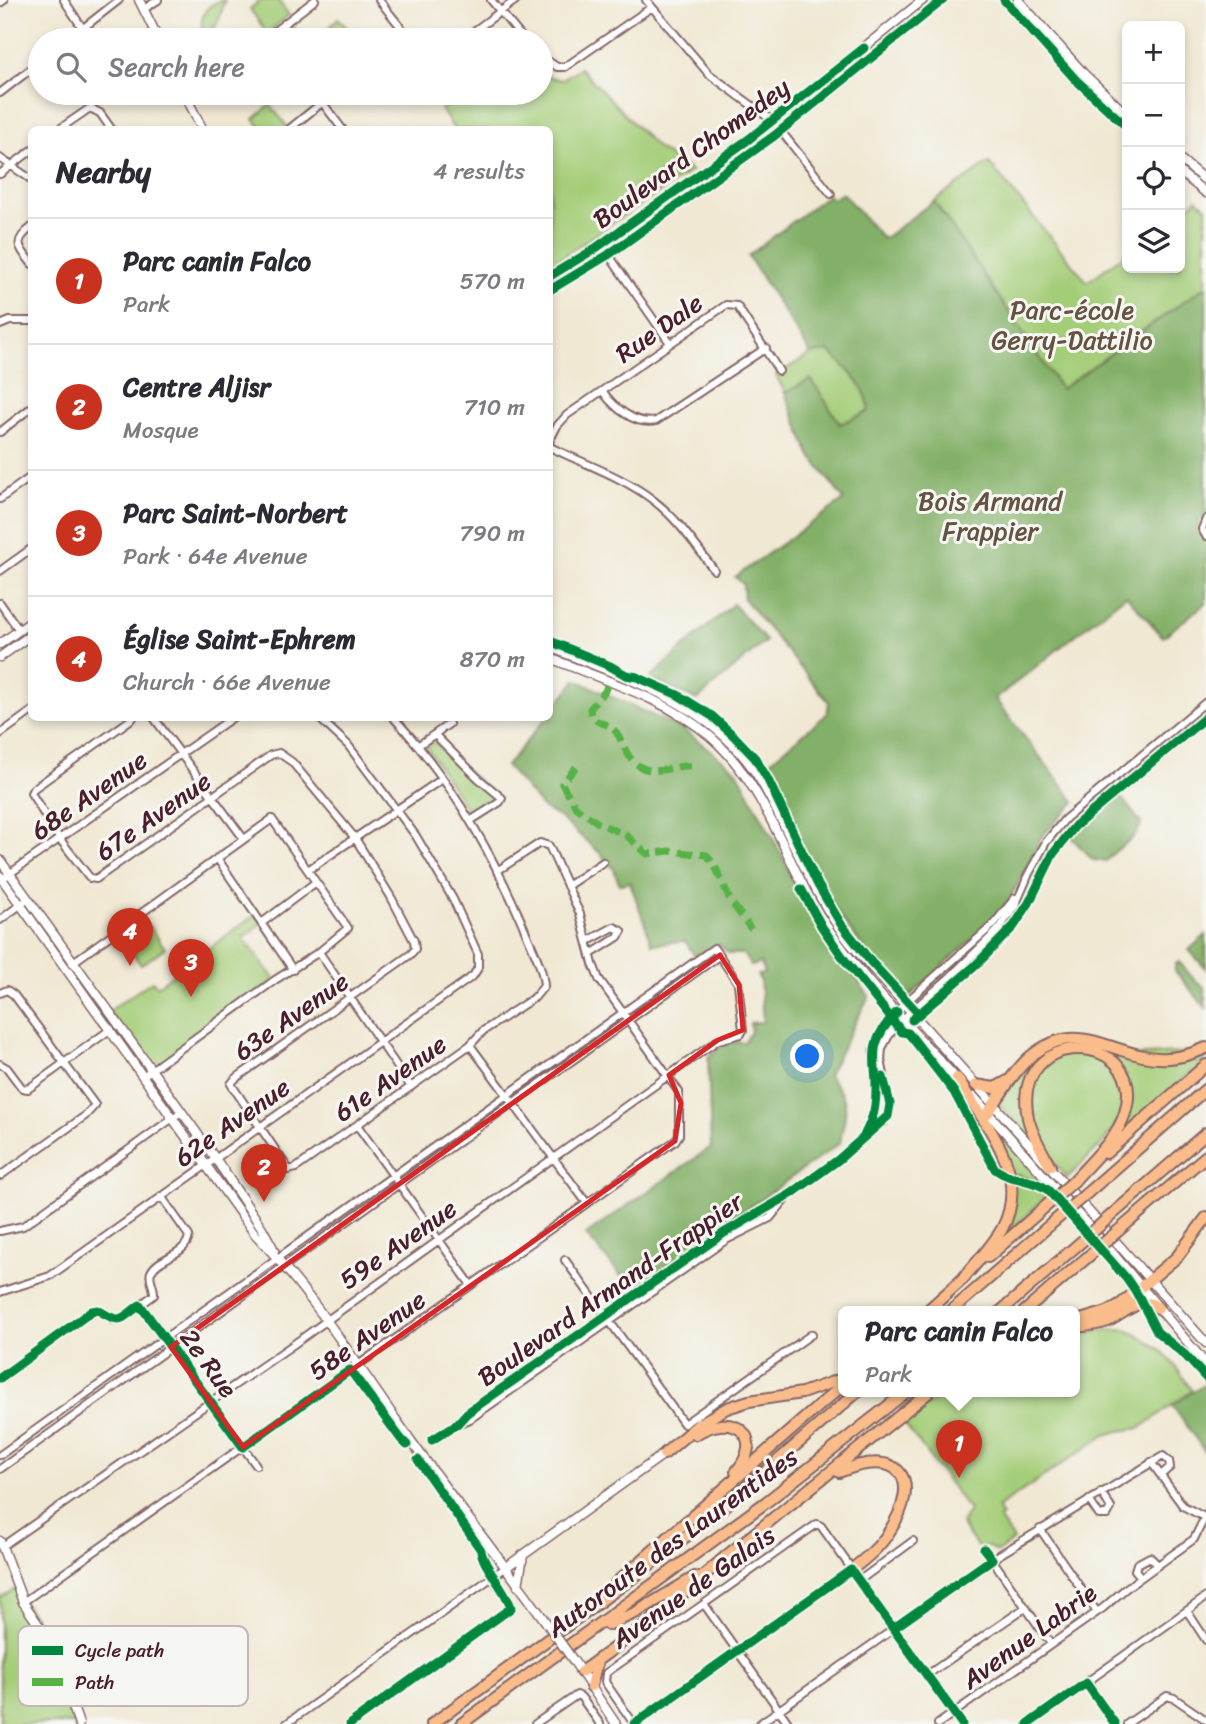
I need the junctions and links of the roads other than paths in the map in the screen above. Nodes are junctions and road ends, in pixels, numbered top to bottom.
1 (4, 0) edge
2 (64, 0) edge
3 (119, 0) edge
4 (139, 0) edge
5 (158, 0) edge
6 (314, 0) edge
7 (379, 0) edge
8 (491, 0) edge
9 (516, 0) edge
10 (646, 0) edge
11 (923, 0) edge
12 (943, 0) edge
13 (1004, 0) edge
14 (1018, 0) edge
15 (0, 3) edge
16 (652, 7) junction
17 (144, 9) junction
18 (500, 12) junction
19 (82, 28) edge
20 (84, 28) edge
21 (153, 28) edge
22 (278, 28) edge
23 (402, 28) edge
24 (478, 28) edge
25 (514, 28) edge
26 (553, 64) edge
27 (28, 71) edge
28 (0, 93) edge
29 (192, 105) edge
30 (318, 105) edge
31 (324, 105) edge
32 (1122, 110) edge
33 (773, 121) junction
34 (1122, 122) edge
35 (63, 126) edge
36 (109, 126) edge
37 (200, 126) edge
38 (293, 126) edge
39 (340, 126) edge
40 (781, 131) junction
41 (28, 153) edge
42 (0, 158) edge
43 (1185, 163) edge
44 (11, 166) junction
45 (0, 174) edge
46 (1185, 176) edge
47 (28, 177) edge
48 (1206, 181) edge
49 (1206, 193) edge
50 (831, 194) dead end
51 (28, 230) edge
52 (601, 244) junction
53 (608, 255) junction
54 (28, 258) edge
55 (553, 274) edge
56 (553, 288) edge
57 (28, 321) edge
58 (0, 325) edge
59 (670, 343) junction
60 (766, 348) junction
61 (779, 371) dead end
62 (603, 391) junction
63 (28, 410) edge
64 (0, 432) edge
65 (553, 435) edge
66 (553, 448) edge
67 (28, 479) edge
68 (0, 499) edge
69 (1206, 519) edge
70 (1206, 536) edge
71 (28, 551) edge
72 (714, 570) dead end
73 (0, 571) edge
74 (0, 603) edge
75 (28, 624) edge
76 (19, 630) junction
77 (28, 637) edge
78 (0, 644) edge
79 (553, 648) edge
80 (0, 657) edge
81 (553, 659) edge
82 (1206, 702) edge
83 (28, 714) edge
84 (129, 721) edge
85 (157, 721) edge
86 (228, 721) edge
87 (322, 721) edge
88 (397, 721) edge
89 (449, 724) dead end
90 (0, 734) edge
91 (435, 734) junction
92 (419, 745) junction
93 (181, 753) junction
94 (442, 779) junction
95 (213, 797) junction
96 (397, 810) junction
97 (470, 821) junction
98 (59, 838) junction
99 (355, 838) junction
100 (244, 839) junction
101 (217, 858) junction
102 (0, 860) edge
103 (603, 862) dead end
104 (308, 870) junction
105 (497, 871) junction
106 (10, 874) junction
107 (1028, 876) junction
108 (1, 878) edge
109 (316, 882) junction
110 (567, 886) junction
111 (24, 902) junction
112 (0, 920) edge
113 (262, 922) junction
114 (588, 941) junction
115 (319, 951) junction
116 (591, 954) junction
117 (720, 955) junction
118 (73, 961) junction
119 (65, 967) junction
120 (293, 970) junction
121 (673, 977) junction
122 (678, 985) junction
123 (4, 992) edge
124 (351, 998) junction
125 (904, 1004) junction
126 (621, 1012) junction
127 (911, 1012) junction
128 (900, 1015) junction
129 (628, 1022) junction
130 (118, 1024) junction
131 (110, 1030) junction
132 (381, 1042) junction
133 (470, 1045) junction
134 (1206, 1048) edge
135 (563, 1054) junction
136 (65, 1063) junction
137 (0, 1064) edge
138 (569, 1064) junction
139 (1206, 1065) edge
140 (151, 1070) junction
141 (668, 1075) junction
142 (143, 1076) junction
143 (957, 1078) junction
144 (1011, 1079) junction
145 (976, 1086) junction
146 (411, 1087) junction
147 (1206, 1089) edge
148 (506, 1095) junction
149 (513, 1104) junction
150 (991, 1109) junction
151 (177, 1115) junction
152 (357, 1125) junction
153 (259, 1128) junction
154 (1206, 1133) edge
155 (452, 1134) junction
156 (864, 1136) junction
157 (459, 1142) junction
158 (1206, 1156) edge
159 (554, 1157) junction
160 (215, 1158) junction
161 (207, 1164) junction
162 (1050, 1166) junction
163 (0, 1176) edge
164 (393, 1176) junction
165 (1074, 1181) junction
166 (400, 1185) junction
167 (790, 1194) junction
168 (161, 1196) junction
169 (586, 1202) junction
170 (338, 1216) junction
171 (1206, 1218) edge
172 (1103, 1220) junction
173 (344, 1224) junction
174 (0, 1231) edge
175 (1089, 1232) junction
176 (439, 1240) junction
177 (565, 1260) dead end
178 (281, 1263) junction
179 (962, 1280) junction
180 (1151, 1280) junction
181 (471, 1285) junction
182 (1141, 1287) junction
183 (0, 1292) edge
184 (231, 1293) junction
185 (237, 1300) junction
186 (140, 1305) junction
187 (933, 1306) edge
188 (957, 1306) edge
189 (1007, 1306) edge
190 (1031, 1306) edge
191 (1158, 1308) junction
192 (607, 1319) junction
193 (325, 1320) junction
194 (1080, 1323) edge
195 (1080, 1324) edge
196 (812, 1334) dead end
197 (165, 1339) junction
198 (1206, 1343) edge
199 (171, 1347) junction
200 (1206, 1364) edge
201 (357, 1365) junction
202 (115, 1374) junction
203 (0, 1378) edge
204 (838, 1380) edge
205 (121, 1383) junction
206 (838, 1389) edge
207 (851, 1397) edge
208 (900, 1397) edge
209 (924, 1397) edge
210 (211, 1402) junction
211 (57, 1415) junction
212 (62, 1424) junction
213 (432, 1440) dead end
214 (243, 1447) junction
215 (664, 1454) junction
216 (0, 1455) edge
217 (1151, 1462) junction
218 (256, 1465) dead end
219 (0, 1469) edge
220 (1161, 1475) junction
221 (827, 1477) junction
222 (1101, 1492) junction
223 (1089, 1500) junction
224 (700, 1509) junction
225 (1205, 1517) edge
226 (1040, 1529) junction
227 (913, 1541) dead end
228 (1, 1544) edge
229 (985, 1549) dead end
230 (523, 1555) junction
231 (724, 1558) junction
232 (992, 1559) junction
233 (1158, 1564) junction
234 (505, 1568) junction
235 (851, 1570) junction
236 (492, 1577) junction
237 (1141, 1577) junction
238 (860, 1580) junction
239 (518, 1586) junction
240 (1206, 1597) edge
241 (23, 1602) junction
242 (704, 1604) junction
243 (1026, 1607) junction
244 (1187, 1611) junction
245 (1097, 1612) junction
246 (39, 1626) edge
247 (894, 1628) junction
248 (564, 1629) junction
249 (589, 1633) junction
250 (1206, 1640) edge
251 (1051, 1644) junction
252 (737, 1651) junction
253 (597, 1662) junction
254 (581, 1672) junction
255 (927, 1675) junction
256 (1086, 1683) junction
257 (591, 1686) junction
258 (73, 1706) edge
259 (779, 1710) junction
260 (954, 1713) junction
261 (1206, 1720) edge
262 (79, 1724) edge
263 (286, 1724) edge
264 (350, 1724) edge
265 (432, 1724) edge
266 (461, 1724) edge
267 (535, 1724) edge
268 (600, 1724) edge
269 (617, 1724) edge
270 (634, 1724) edge
271 (759, 1724) edge
272 (789, 1724) edge
273 (938, 1724) edge
274 (962, 1724) edge
275 (1028, 1724) edge
276 (1115, 1724) edge
277 (1127, 1724) edge

1 - 15 street
2 - 19 street
3 - 20 street
4 - 17 street
5 - 17 street
6 - 22 street
7 - 23 street
8 - 18 street
9 - 18 street
10 - 16 street
11 - 33 street, Boulevard Chomedey
12 - 40 street, Boulevard Chomedey
13 - 34 street
14 - 32 street
16 - 26 street
16 - 33 street
17 - 21 street
18 - 24 street
18 - 25 street
27 - 28 street
29 - 37 street
30 - 38 street
31 - 39 street
33 - 40 street
33 - 52 street, Boulevard Chomedey
35 - 36 street
40 - 50 street
40 - 53 street, Boulevard Chomedey
41 - 44 street
42 - 44 street
43 - 48 street
44 - 45 street
44 - 47 street
46 - 49 street
51 - 54 street
52 - 53 street
52 - 55 street, Boulevard Chomedey
53 - 56 street, Boulevard Chomedey
53 - 59 street
57 - 58 street
59 - 60 street, Rue Dale
59 - 62 street, Rue Dale
60 - 61 street, Rue Dale
60 - 62 street
62 - 65 street, Rue Dale
63 - 64 street
66 - 72 street
67 - 68 street
69 - 70 street
71 - 73 street
74 - 76 street
75 - 76 street
76 - 78 street
77 - 80 street
79 - 125 street
81 - 128 street
82 - 107 street, Boulevard Armand-Frappier
83 - 90 street
84 - 98 street
85 - 93 street
86 - 93 street, 68e Avenue
87 - 96 street
88 - 92 street
89 - 91 street
91 - 92 street
91 - 97 street
92 - 94 street
93 - 95 street
93 - 98 street, 68e Avenue
94 - 96 street
94 - 97 street
95 - 98 street, 67e Avenue
95 - 99 street, 67e Avenue
95 - 100 street
96 - 99 street
96 - 132 street, 62e Avenue
97 - 105 street
98 - 106 street, 68e Avenue
99 - 104 street
99 - 124 street, 63e Avenue
100 - 101 street
100 - 104 street
101 - 113 street
101 - 118 street
102 - 106 street
103 - 110 street
104 - 109 street
105 - 110 street
105 - 133 street, 61e Avenue
106 - 108 street, 68e Avenue
106 - 111 street
107 - 125 street, Boulevard Armand-Frappier
107 - 127 street, Boulevard Armand-Frappier
108 - 111 street
109 - 113 street
109 - 115 street
110 - 114 street
111 - 112 street
111 - 118 street
111 - 119 street
113 - 120 street
114 - 116 street
114 - 116 street
115 - 120 street
115 - 124 street
116 - 126 street
117 - 121 street, 59e Avenue
117 - 122 street
117 - 141 street, 59e Avenue
118 - 119 street
118 - 130 street
119 - 131 street
120 - 140 street
121 - 122 street
121 - 126 street
122 - 129 street
123 - 136 street
124 - 132 street
124 - 153 street, 63e Avenue
125 - 127 street
125 - 128 street, Boulevard Armand-Frappier
126 - 129 street
126 - 135 street
127 - 128 street, Boulevard Armand-Frappier
127 - 145 street
128 - 143 street
128 - 156 street, Boulevard Armand-Frappier
128 - 156 street, Boulevard Armand-Frappier
129 - 138 street
129 - 141 street
130 - 131 street
130 - 140 street
131 - 136 street
131 - 142 street
132 - 146 street
132 - 153 street, 62e Avenue
133 - 146 street, 61e Avenue
133 - 148 street
134 - 144 highway
135 - 138 street
135 - 148 street
136 - 137 street
136 - 163 street
138 - 149 street
139 - 165 highway
140 - 142 street
140 - 151 street
141 - 159 street, 59e Avenue
141 - 169 street, 58e Avenue
142 - 151 street
143 - 150 street
143 - 179 highway
144 - 145 highway
144 - 150 highway
145 - 150 street
146 - 152 street, 61e Avenue
147 - 188 highway, bridge
148 - 149 street
148 - 155 street
149 - 157 street
149 - 159 street
150 - 162 street
150 - 175 street
151 - 160 street
151 - 161 street
151 - 174 street
152 - 153 street, 61e Avenue
152 - 164 street
153 - 160 street, 62e Avenue
154 - 172 highway
155 - 157 street
155 - 164 street
156 - 167 street, Boulevard Armand-Frappier
157 - 166 street
158 - 190 highway, bridge
159 - 169 street
159 - 176 street, 59e Avenue
160 - 161 street, 62e Avenue
160 - 178 street
161 - 168 street, 62e Avenue
161 - 178 street
162 - 165 highway
162 - 172 street
164 - 166 street
164 - 170 street
165 - 179 highway, bridge
166 - 173 street
166 - 176 street
167 - 192 street, Boulevard Armand-Frappier
167 - 192 street, Boulevard Armand-Frappier
168 - 183 street, 62e Avenue
168 - 186 street
169 - 181 street, 58e Avenue
170 - 173 street
170 - 178 street
171 - 180 highway
172 - 175 highway, bridge
172 - 180 street
173 - 178 street
175 - 182 street
175 - 189 highway
176 - 181 street
176 - 193 street, 59e Avenue
177 - 192 street
178 - 184 street
178 - 185 street
178 - 193 street
179 - 187 highway
180 - 182 highway
180 - 198 street
181 - 201 street, 58e Avenue
182 - 191 street
182 - 194 highway
184 - 185 street
184 - 197 street
185 - 199 street
186 - 197 street, 2e Rue
186 - 203 street
191 - 195 highway
191 - 200 street
192 - 196 street
192 - 213 street, Boulevard Armand-Frappier
193 - 201 street
193 - 210 street, 59e Avenue
197 - 199 street, 2e Rue
197 - 202 street
199 - 205 street
199 - 210 street, 2e Rue
201 - 214 street, 58e Avenue
201 - 234 street
202 - 205 street
202 - 211 street
204 - 215 highway
205 - 212 street
206 - 224 highway
207 - 248 highway, Autoroute des Laurentides
208 - 249 highway, Autoroute des Laurentides
209 - 221 highway
210 - 214 street, 2e Rue
210 - 228 street, 59e Avenue
211 - 212 street
211 - 216 street
212 - 219 street
214 - 218 street, 2e Rue
214 - 241 street, 58e Avenue
215 - 224 highway
215 - 230 street
217 - 220 street
217 - 220 street
217 - 222 street
220 - 225 street
221 - 231 highway
221 - 235 highway
222 - 223 street
222 - 223 street
223 - 226 street
224 - 248 highway
225 - 233 street, Avenue Labrie
226 - 232 street
226 - 245 street
227 - 238 street
228 - 241 street
229 - 232 street
230 - 234 street
230 - 239 street
231 - 249 highway
231 - 253 highway
232 - 243 street
232 - 247 street
233 - 237 street, Avenue Labrie
233 - 237 street, Avenue Labrie
234 - 236 street
234 - 239 street
235 - 238 street
235 - 242 street, Avenue de Galais
235 - 252 street
236 - 263 street
236 - 264 street
237 - 245 street, Avenue Labrie
238 - 247 street
239 - 254 street, bridge
240 - 244 street
241 - 246 street
242 - 252 street
242 - 270 street, Avenue de Galais
243 - 251 street
243 - 255 street
244 - 250 street
244 - 256 street
245 - 251 street, Avenue Labrie
247 - 255 street
247 - 259 street
248 - 265 highway, Autoroute des Laurentides
249 - 266 highway, Autoroute des Laurentides
251 - 260 street, Avenue Labrie
252 - 259 street
252 - 270 street
253 - 254 highway
253 - 257 highway
254 - 257 street
255 - 260 street
256 - 275 street
256 - 276 street
257 - 269 street
258 - 262 street
259 - 271 street
259 - 272 street
260 - 273 street, Avenue Labrie
260 - 274 street
261 - 277 street
267 - 268 street

